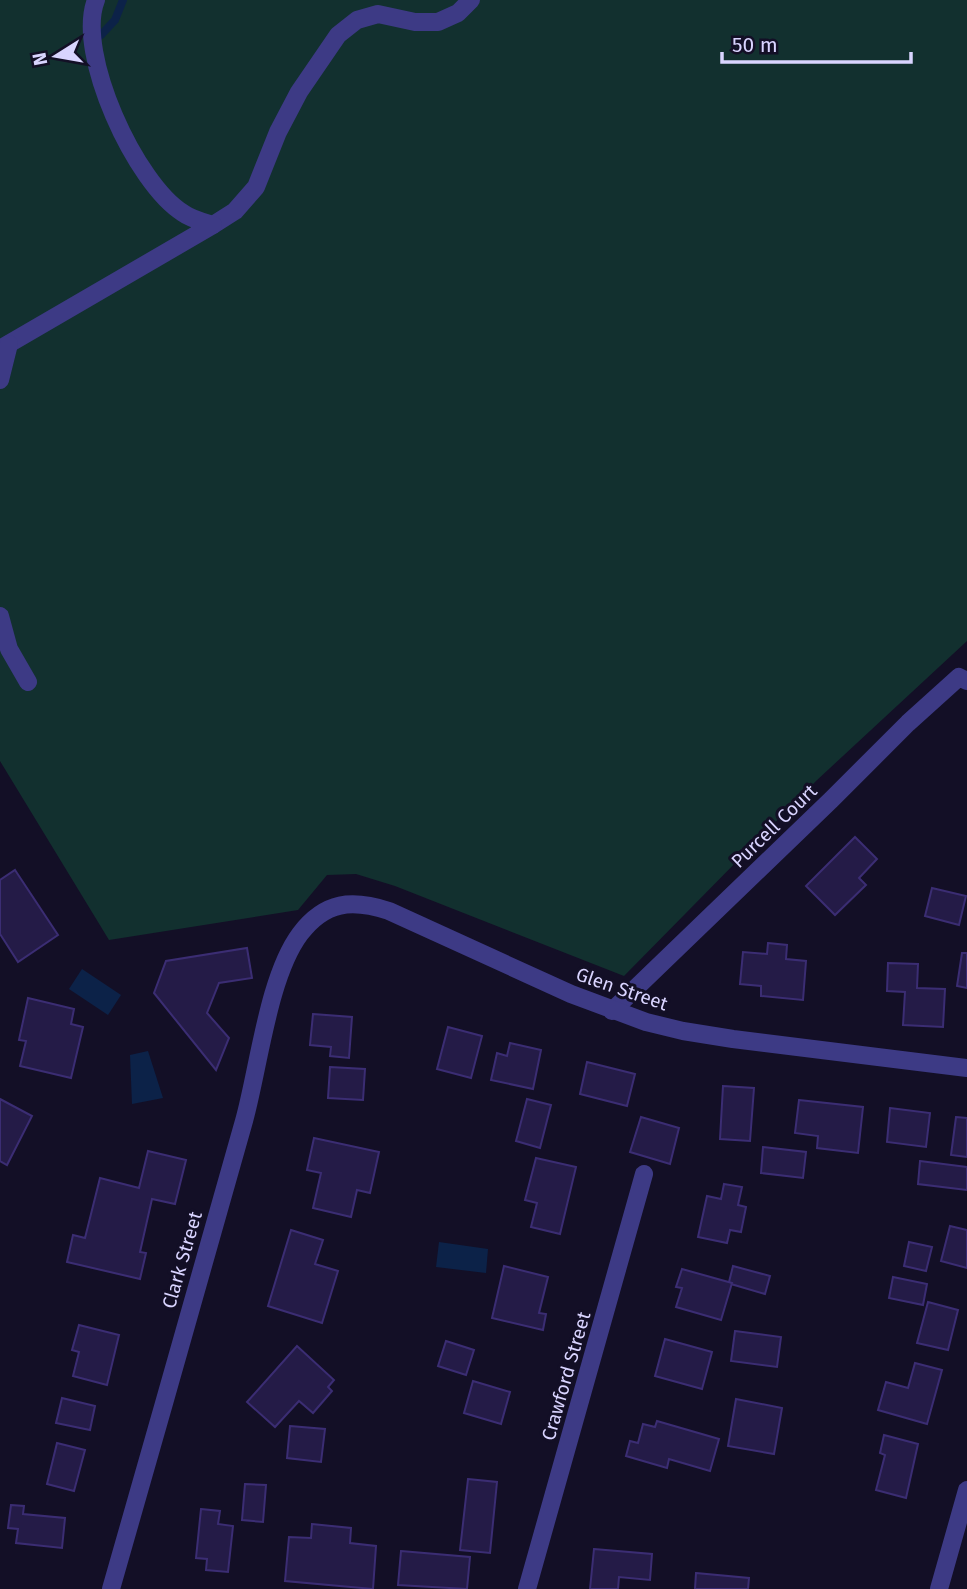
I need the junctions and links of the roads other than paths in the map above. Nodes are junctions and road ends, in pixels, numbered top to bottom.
1 (96, 0) edge
2 (471, 0) edge
3 (213, 225) junction
4 (4, 347) edge
5 (0, 380) edge
6 (0, 616) edge
7 (967, 681) edge
8 (28, 682) dead end
9 (294, 943) joint
10 (612, 1011) junction
11 (967, 1068) edge
12 (645, 1174) dead end
13 (967, 1490) edge
14 (111, 1589) edge
15 (527, 1589) edge
16 (939, 1589) edge

1 - 3 street
2 - 3 street
3 - 4 street
4 - 5 street
6 - 8 street
7 - 10 street, Purcell Court
9 - 10 street, Glen Street
9 - 14 street, Clark Street
10 - 11 street, Glen Street
12 - 15 street, Crawford Street
13 - 16 street

